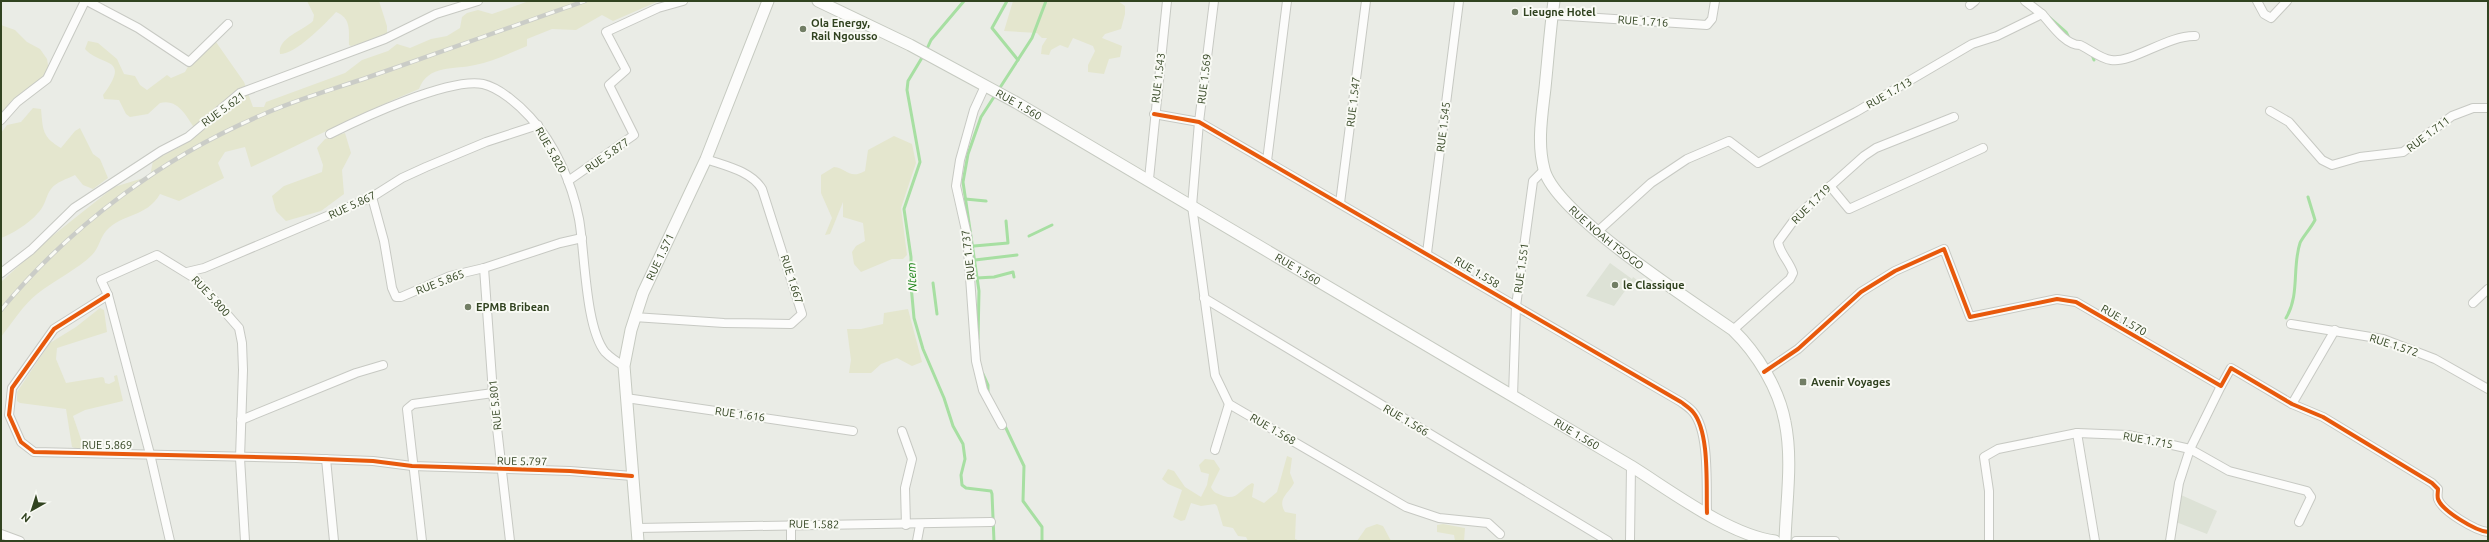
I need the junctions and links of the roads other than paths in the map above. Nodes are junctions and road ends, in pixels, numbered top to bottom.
1 (86, 1) edge
2 (478, 1) edge
3 (684, 1) edge
4 (768, 1) edge
5 (818, 1) edge
6 (1167, 1) edge
7 (1214, 1) edge
8 (1287, 1) edge
9 (1366, 1) edge
10 (1459, 1) edge
11 (1554, 1) edge
12 (1714, 1) edge
13 (2025, 1) edge
14 (2257, 1) edge
15 (2287, 1) edge
16 (2042, 14) junction
17 (1552, 15) junction
18 (228, 24) dead end
19 (2195, 36) dead end
20 (985, 86) junction
21 (2488, 108) edge
22 (2270, 111) dead end
23 (1154, 114) junction
24 (1954, 117) dead end
25 (1, 120) edge
26 (1199, 122) junction
27 (538, 125) junction
28 (330, 134) dead end
29 (1983, 148) dead end
30 (706, 159) junction
31 (1266, 161) junction
32 (1544, 170) junction
33 (1149, 180) junction
34 (568, 181) junction
35 (1830, 186) junction
36 (372, 197) junction
37 (1340, 203) junction
38 (1192, 206) junction
39 (1597, 232) junction
40 (582, 238) junction
41 (1427, 253) junction
42 (484, 268) junction
43 (187, 272) junction
44 (1, 273) edge
45 (2488, 289) edge
46 (108, 295) junction
47 (1204, 298) junction
48 (2473, 303) dead end
49 (1516, 306) junction
50 (634, 317) junction
51 (2291, 324) dead end
52 (1733, 330) junction
53 (2335, 330) junction
54 (384, 365) dead end
55 (624, 366) junction
56 (1764, 372) junction
57 (2221, 386) junction
58 (2488, 389) edge
59 (493, 393) junction
60 (1513, 396) junction
61 (626, 398) junction
62 (1229, 404) junction
63 (2292, 404) junction
64 (241, 420) junction
65 (1002, 425) dead end
66 (853, 431) dead end
67 (902, 431) dead end
68 (2077, 432) junction
69 (2190, 449) junction
70 (1215, 450) dead end
71 (150, 454) junction
72 (240, 458) junction
73 (326, 459) junction
74 (412, 466) junction
75 (1631, 466) junction
76 (502, 470) junction
77 (632, 476) junction
78 (1708, 513) junction
79 (991, 522) dead end
80 (2300, 522) dead end
81 (791, 524) junction
82 (906, 525) junction
83 (920, 525) junction
84 (637, 528) junction
85 (2488, 532) edge
86 (1, 534) edge
87 (1500, 534) dead end
88 (1756, 539) edge
89 (20, 541) edge
90 (170, 541) edge
91 (245, 541) edge
92 (334, 541) edge
93 (422, 541) edge
94 (510, 541) edge
95 (638, 541) edge
96 (791, 541) edge
97 (917, 541) edge
98 (1608, 541) edge
99 (1630, 541) edge
100 (1775, 541) edge
101 (1785, 541) edge
102 (1796, 541) edge
103 (1835, 541) edge
104 (1989, 541) edge
105 (2095, 541) edge
106 (2170, 541) edge

1 - 18 street
1 - 25 street
2 - 44 street, RUE 5.621
3 - 34 street, RUE 5.877
4 - 30 main road, RUE 1.571
5 - 20 main road, RUE 1.560
6 - 23 street, RUE 1.543
7 - 26 street, RUE 1.569
8 - 31 street
9 - 37 street, RUE 1.547
10 - 41 street, RUE 1.545
11 - 17 main road, RUE NOAH TSOGO
12 - 17 street, RUE 1.716
13 - 16 street
14 - 15 street
16 - 19 street
16 - 39 street, RUE 1.713
17 - 32 main road, RUE NOAH TSOGO
20 - 33 main road, RUE 1.560
20 - 65 street, RUE 1.737
21 - 22 street, RUE 1.711
23 - 26 street, RUE 1.558
23 - 33 street, RUE 1.543
24 - 35 street, RUE 1.719
26 - 31 street, RUE 1.558
26 - 38 street, RUE 1.569
27 - 28 street, RUE 5.820
27 - 34 street, RUE 5.820
27 - 36 street, RUE 5.867
29 - 35 street
30 - 50 main road, RUE 1.571
30 - 50 street, RUE 1.667
31 - 37 street, RUE 1.558
32 - 39 main road, RUE NOAH TSOGO
32 - 49 street, RUE 1.551
33 - 38 main road, RUE 1.560
34 - 40 street, RUE 5.820
35 - 52 street, RUE 1.719
36 - 42 street, RUE 5.865
36 - 43 street, RUE 5.867
37 - 41 street, RUE 1.558
38 - 47 street
38 - 60 main road, RUE 1.560
39 - 52 main road, RUE NOAH TSOGO
40 - 42 street, RUE 5.865
40 - 55 street, RUE 5.820
41 - 49 street, RUE 1.558
42 - 59 street, RUE 5.801
43 - 46 street, RUE 5.800
43 - 64 street, RUE 5.800
45 - 48 street
46 - 71 street, RUE 5.800
46 - 71 street, RUE 5.869
47 - 62 street
47 - 98 street, RUE 1.566
49 - 60 street, RUE 1.551
49 - 78 street, RUE 1.558
50 - 55 main road, RUE 1.571
51 - 53 street, RUE 1.572
52 - 56 main road, RUE NOAH TSOGO
53 - 58 street, RUE 1.572
53 - 63 street
54 - 64 street
55 - 61 main road, RUE 1.571
56 - 57 street, RUE 1.570
56 - 101 main road, RUE NOAH TSOGO
57 - 63 street
57 - 69 street
59 - 74 street
59 - 76 street, RUE 5.801
60 - 75 main road, RUE 1.560
61 - 66 street, RUE 1.616
61 - 77 main road, RUE 1.571
62 - 70 street
62 - 87 street, RUE 1.568
63 - 85 street
64 - 72 street, RUE 5.800
67 - 82 street
68 - 69 street, RUE 1.715
68 - 104 street, RUE 1.715
68 - 105 street
69 - 80 street, RUE 1.715
69 - 106 street
71 - 72 street, RUE 5.869
71 - 90 street, RUE 5.800
72 - 73 street, RUE 5.869
72 - 91 street, RUE 5.800
73 - 74 street, RUE 5.869
73 - 92 street
74 - 76 street, RUE 5.797
74 - 93 street
75 - 78 main road, RUE 1.560
75 - 99 street
76 - 77 street, RUE 5.797
76 - 94 street, RUE 5.801
77 - 84 main road, RUE 1.571
78 - 88 main road, RUE 1.560
79 - 83 street, RUE 1.582
81 - 82 street, RUE 1.582
81 - 84 street, RUE 1.582
81 - 96 street
82 - 83 street, RUE 1.582
83 - 97 street
84 - 95 main road, RUE 1.571
86 - 89 street
88 - 100 main road, RUE 1.560
102 - 103 street

